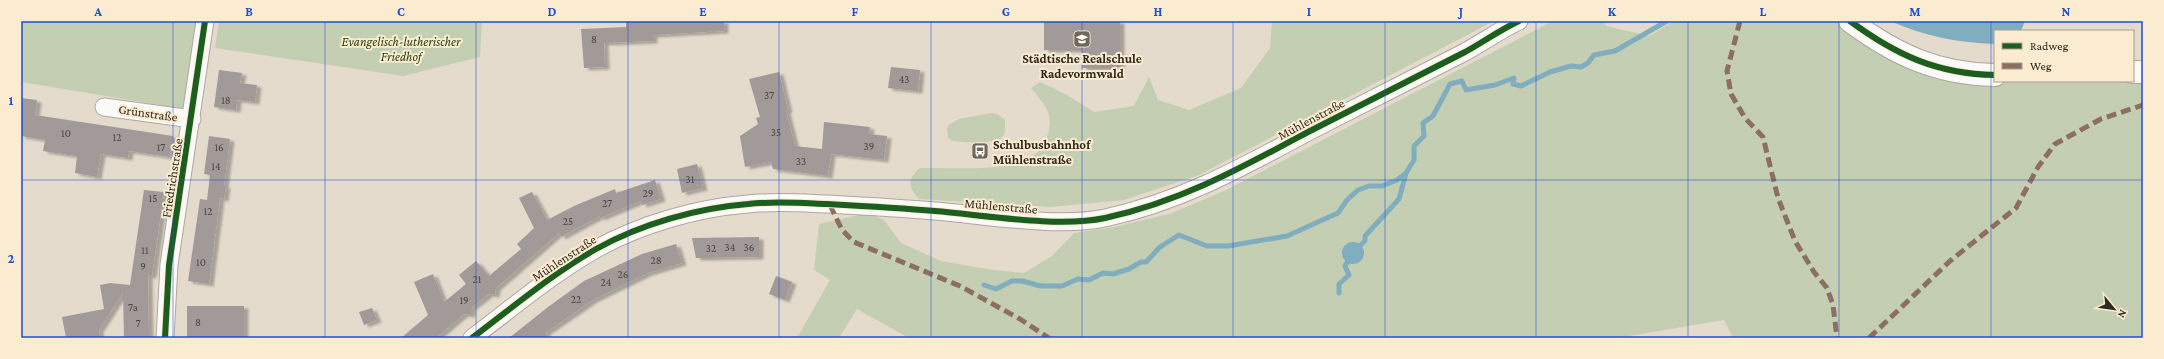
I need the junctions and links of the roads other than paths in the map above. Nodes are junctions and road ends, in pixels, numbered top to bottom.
1 (205, 21) edge
2 (1519, 21) edge
3 (1850, 21) edge
4 (1994, 75) edge
5 (104, 107) dead end
6 (192, 119) junction
7 (165, 338) edge
8 (472, 338) edge

1 - 6 street, Friedrichstraße
2 - 8 street, Mühlenstraße
3 - 4 main road
5 - 6 street, Grünstraße
6 - 7 street, Friedrichstraße

